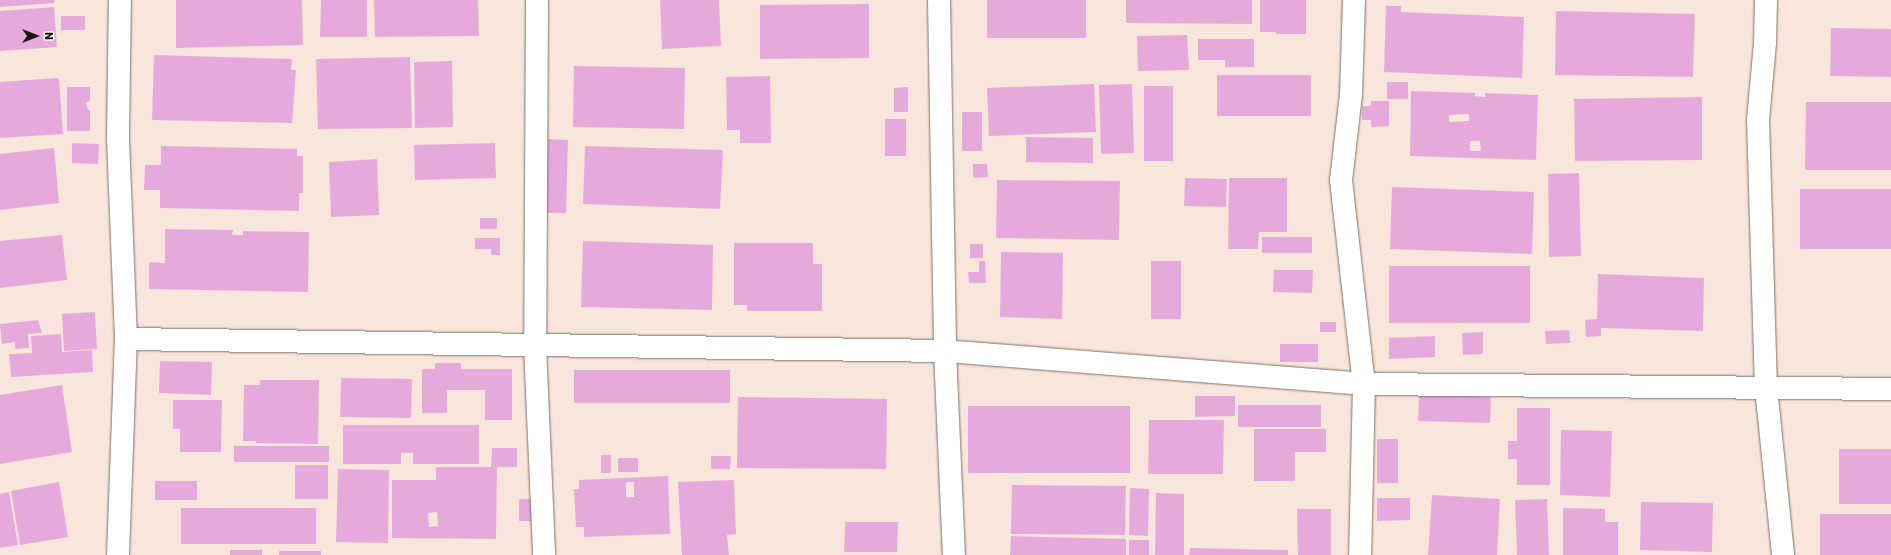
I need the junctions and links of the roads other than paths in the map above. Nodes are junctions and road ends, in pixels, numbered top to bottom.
1 (120, 0) edge
2 (537, 0) edge
3 (939, 0) edge
4 (1354, 0) edge
5 (1766, 0) edge
6 (126, 339) junction
7 (535, 346) junction
8 (945, 351) junction
9 (1364, 384) junction
10 (1766, 387) junction
11 (1891, 389) edge
12 (118, 555) edge
13 (544, 555) edge
14 (954, 555) edge
15 (1360, 555) edge
16 (1783, 555) edge

1 - 6 street
2 - 7 street
3 - 8 street
4 - 9 street
5 - 10 street
6 - 7 street
6 - 12 street
7 - 8 street
7 - 13 street
8 - 9 street
8 - 14 street
9 - 10 street
9 - 15 street
10 - 11 street
10 - 16 street

